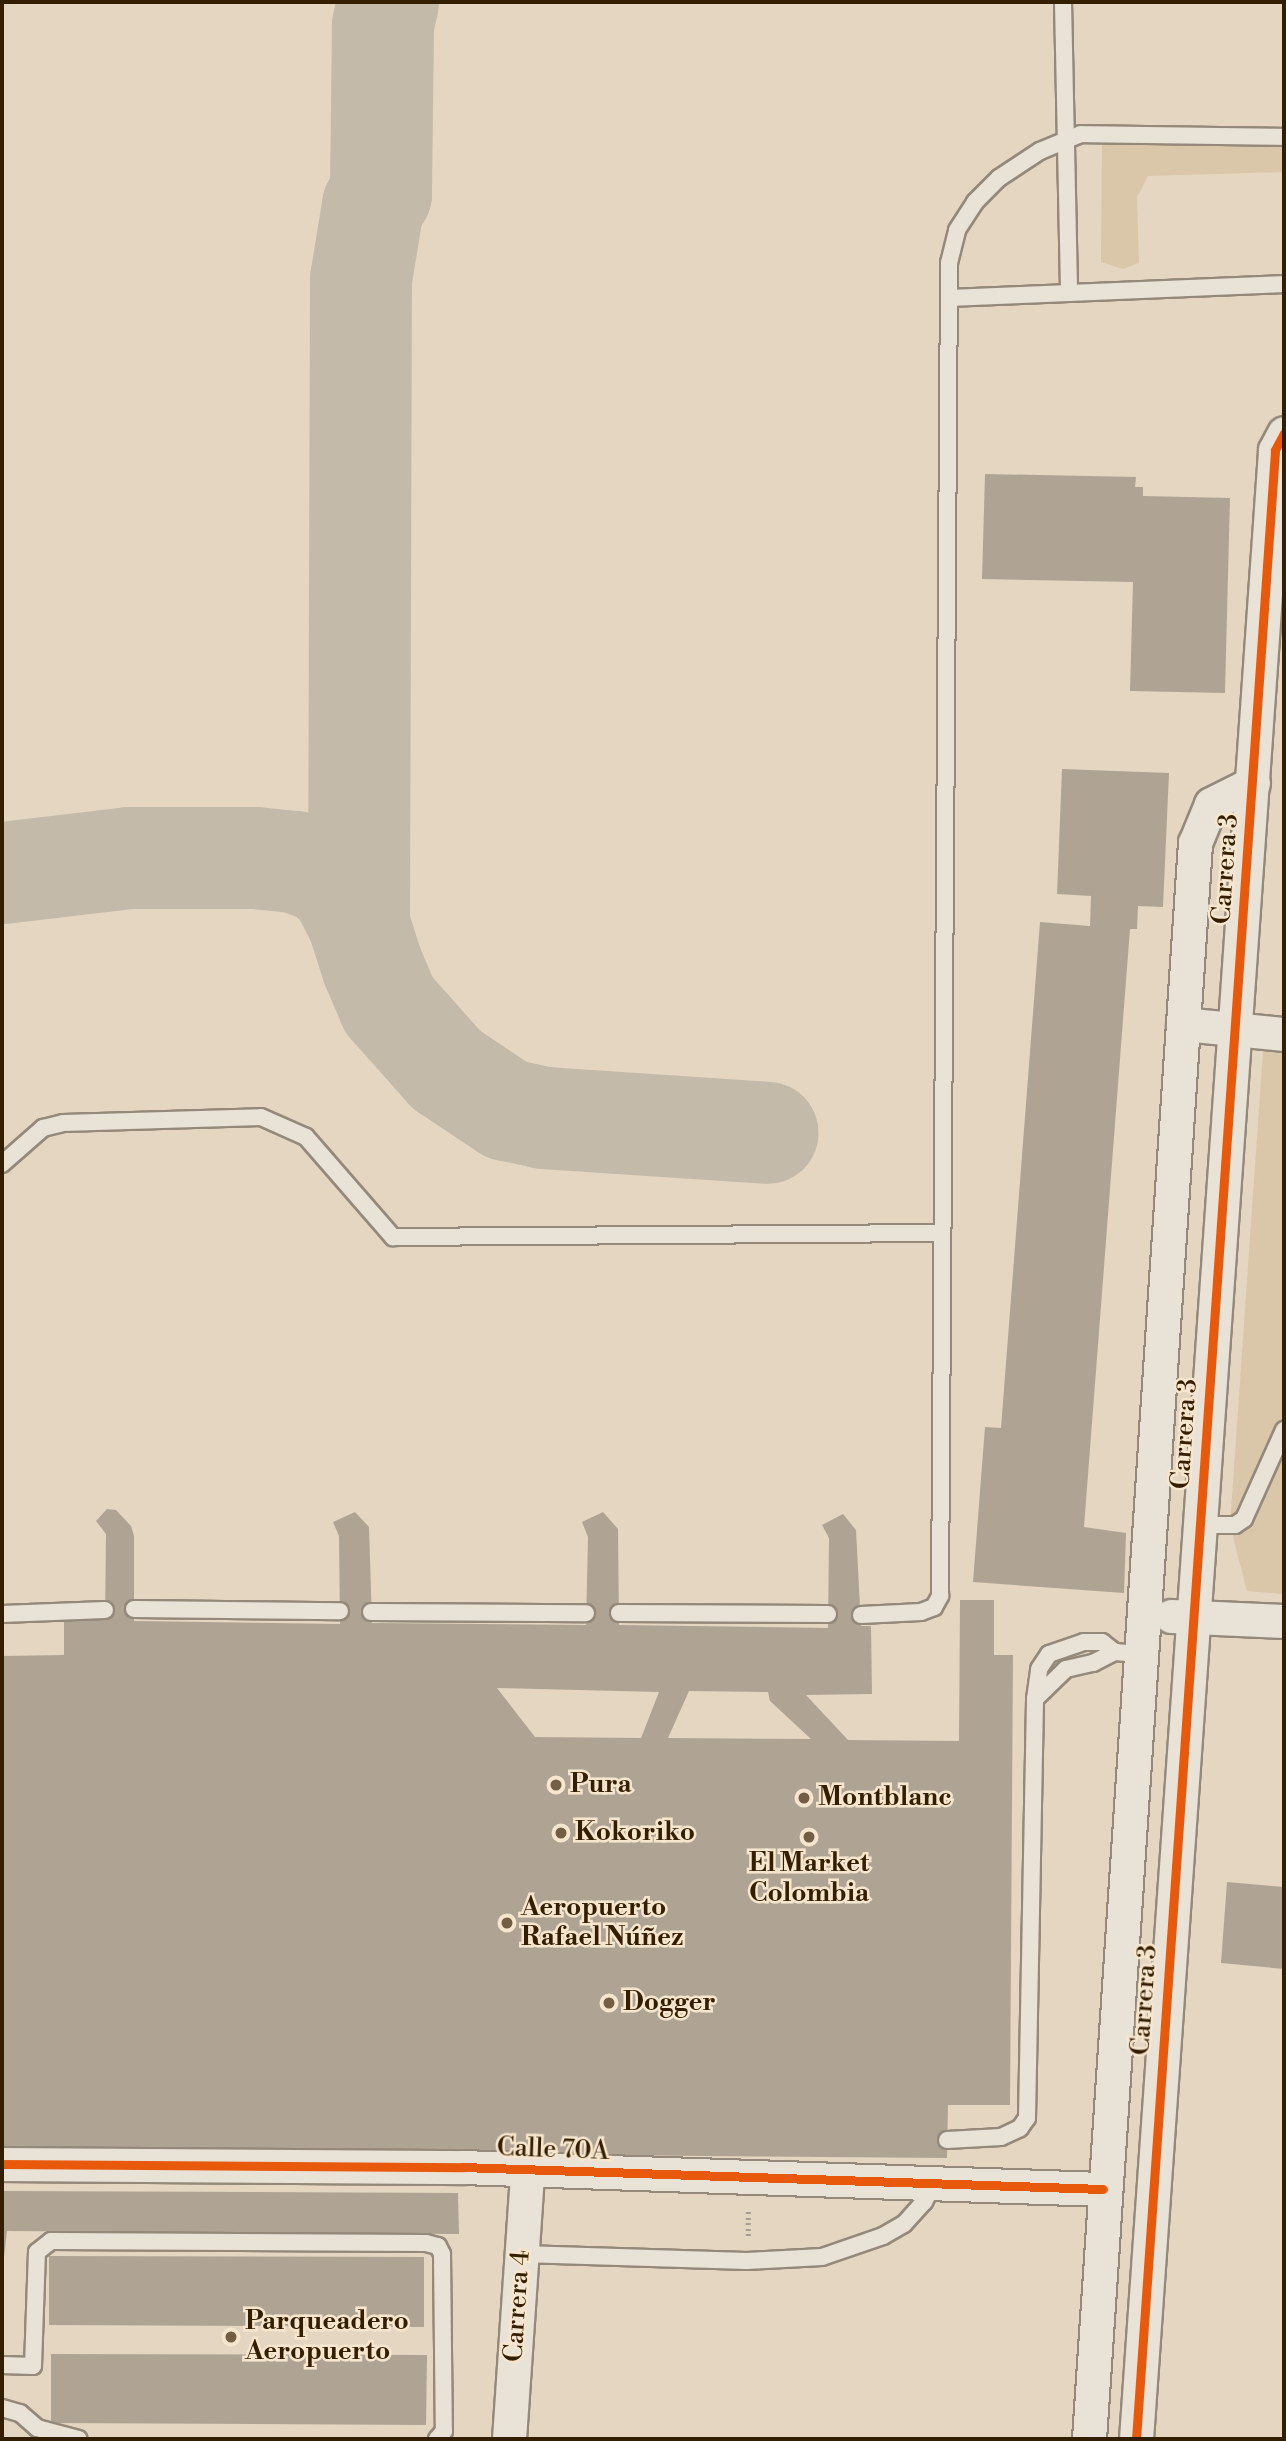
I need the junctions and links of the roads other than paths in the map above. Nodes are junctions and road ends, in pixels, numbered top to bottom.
1 (1063, 2) edge
2 (1284, 137) edge
3 (1063, 142) junction
4 (1284, 284) edge
5 (1069, 293) junction
6 (951, 298) junction
7 (1283, 433) edge
8 (1253, 783) junction
9 (1183, 1024) junction
10 (1237, 1031) junction
11 (1284, 1034) edge
12 (2, 1164) edge
13 (940, 1233) junction
14 (1284, 1430) edge
15 (1198, 1525) junction
16 (134, 1609) dead end
17 (104, 1610) dead end
18 (340, 1611) dead end
19 (371, 1612) dead end
20 (586, 1613) dead end
21 (619, 1613) dead end
22 (2, 1614) edge
23 (828, 1614) dead end
24 (861, 1615) dead end
25 (1144, 1615) junction
26 (1192, 1616) junction
27 (1284, 1621) edge
28 (1127, 1653) junction
29 (1035, 1699) junction
30 (947, 2140) dead end
31 (2, 2164) edge
32 (527, 2172) junction
33 (934, 2182) junction
34 (1102, 2189) junction
35 (522, 2254) junction
36 (2, 2365) edge
37 (2, 2407) edge
38 (79, 2439) edge
39 (437, 2439) edge
40 (509, 2439) edge
41 (1089, 2439) edge
42 (1136, 2439) edge

1 - 3 lane
2 - 3 lane
3 - 5 lane
3 - 6 lane
4 - 5 lane
5 - 6 lane
6 - 13 lane
7 - 8 street, Carrera 3
8 - 9 street, Carrera 3
8 - 10 street, Carrera 3
9 - 10 street
9 - 25 street, Carrera 3
10 - 11 street
10 - 15 street, Carrera 3
12 - 13 lane
13 - 24 lane
14 - 15 lane
15 - 26 street, Carrera 3
16 - 18 lane
17 - 22 lane
19 - 20 lane
21 - 23 lane
25 - 26 street
25 - 28 street, Carrera 3
26 - 27 street
26 - 42 street, Carrera 3
28 - 29 lane
28 - 29 lane
28 - 34 street, Carrera 3
29 - 30 lane
31 - 32 street, Calle 70A
32 - 33 street, Calle 70A
32 - 35 street, Carrera 4
33 - 34 street, Calle 70A
33 - 35 lane
34 - 41 street, Carrera 3
35 - 40 street, Carrera 4
36 - 39 lane
37 - 38 lane

